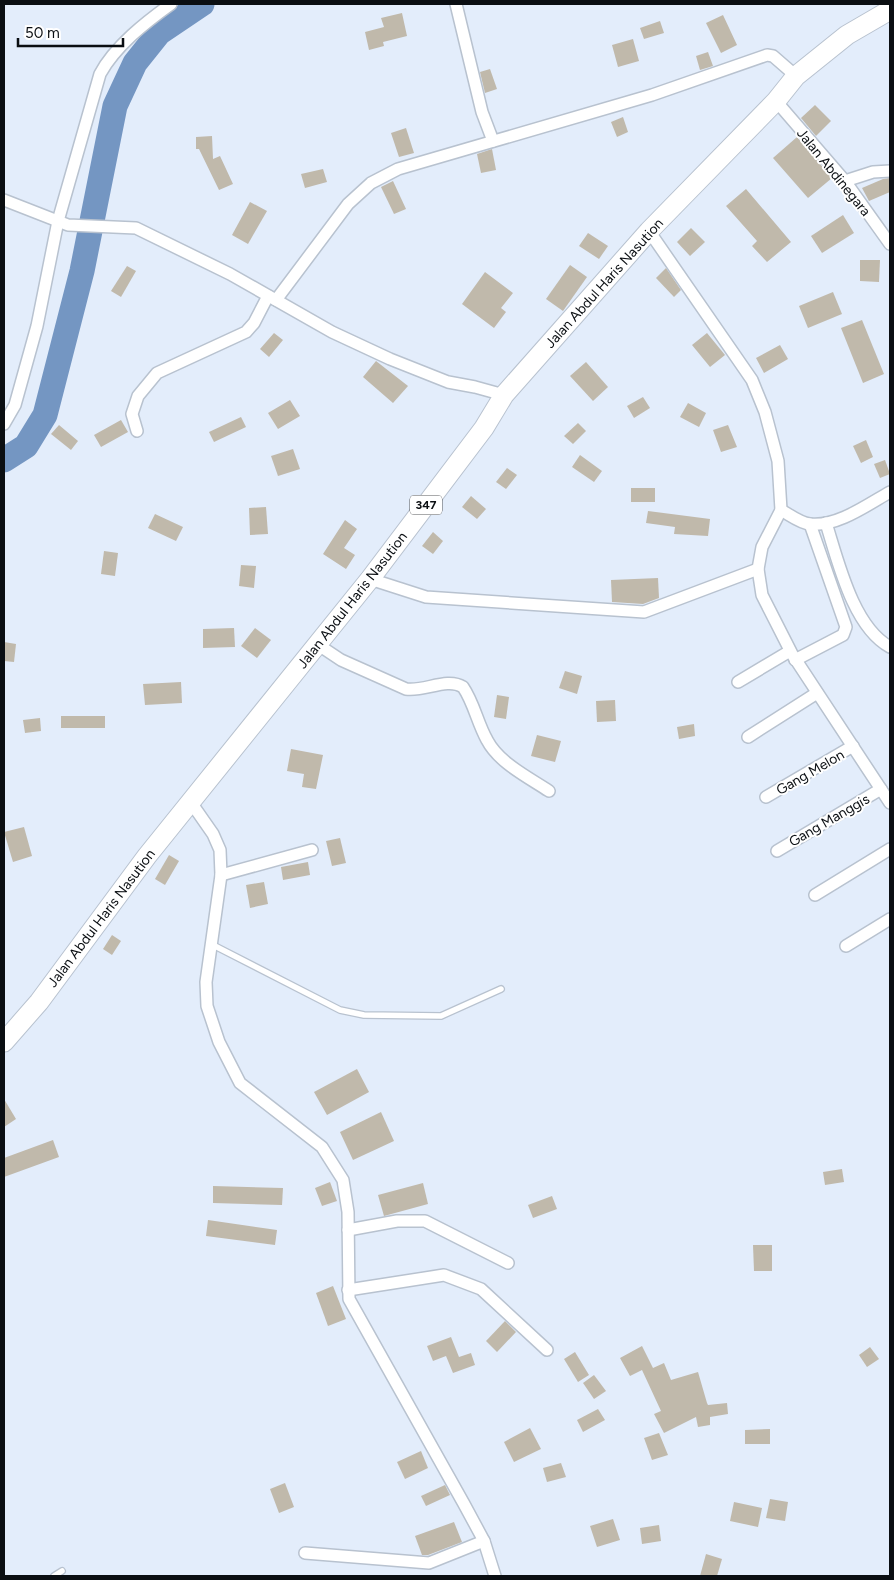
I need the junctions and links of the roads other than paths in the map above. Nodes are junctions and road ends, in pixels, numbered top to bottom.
1 (171, 4) edge
2 (456, 4) edge
3 (890, 10) edge
4 (796, 76) junction
5 (776, 101) junction
6 (493, 141) junction
7 (890, 171) edge
8 (845, 181) junction
9 (4, 200) edge
10 (63, 223) junction
11 (649, 231) junction
12 (890, 244) edge
13 (272, 298) junction
14 (504, 395) junction
15 (4, 424) edge
16 (137, 431) dead end
17 (890, 492) edge
18 (781, 510) junction
19 (826, 523) junction
20 (810, 524) junction
21 (758, 569) junction
22 (370, 579) junction
23 (317, 644) junction
24 (890, 648) edge
25 (793, 655) junction
26 (738, 682) dead end
27 (818, 693) junction
28 (748, 737) dead end
29 (853, 746) junction
30 (881, 789) junction
31 (549, 791) dead end
32 (766, 797) dead end
33 (190, 801) junction
34 (890, 803) edge
35 (890, 849) edge
36 (312, 850) dead end
37 (776, 851) dead end
38 (221, 875) junction
39 (815, 895) dead end
40 (890, 919) edge
41 (211, 944) junction
42 (846, 946) dead end
43 (501, 990) dead end
44 (4, 1042) edge
45 (348, 1230) junction
46 (508, 1263) dead end
47 (348, 1290) junction
48 (547, 1350) dead end
49 (484, 1541) junction
50 (304, 1553) dead end
51 (62, 1571) dead end
52 (54, 1576) edge
53 (495, 1576) edge

1 - 10 street
2 - 6 street
3 - 4 main road, Jalan Abdul Haris Nasution / 347
4 - 5 main road, Jalan Abdul Haris Nasution / 347
4 - 6 street
5 - 8 street, Jalan Abdinegara
5 - 11 main road, Jalan Abdul Haris Nasution / 347
6 - 13 street
7 - 8 street
8 - 12 street, Jalan Abdinegara
9 - 10 street
10 - 13 street
10 - 15 street
11 - 14 main road, Jalan Abdul Haris Nasution / 347
11 - 18 street
13 - 14 street
13 - 16 street
14 - 22 main road, Jalan Abdul Haris Nasution / 347
17 - 19 street
18 - 20 street
18 - 21 street
19 - 20 street
19 - 24 street
20 - 25 street
21 - 22 street
21 - 25 street
22 - 23 main road, Jalan Abdul Haris Nasution / 347
23 - 31 street
23 - 33 main road, Jalan Abdul Haris Nasution / 347
25 - 26 street
25 - 27 street
27 - 28 street
27 - 29 street
29 - 30 street
29 - 32 street, Gang Melon
30 - 34 street
30 - 37 street, Gang Manggis
33 - 38 street
33 - 44 main road, Jalan Abdul Haris Nasution / 347
35 - 39 street
36 - 38 street
38 - 41 street
40 - 42 street
41 - 43 lane
41 - 45 street
45 - 46 street
45 - 47 street
47 - 48 street
47 - 49 street
49 - 50 street
49 - 53 street
51 - 52 lane

